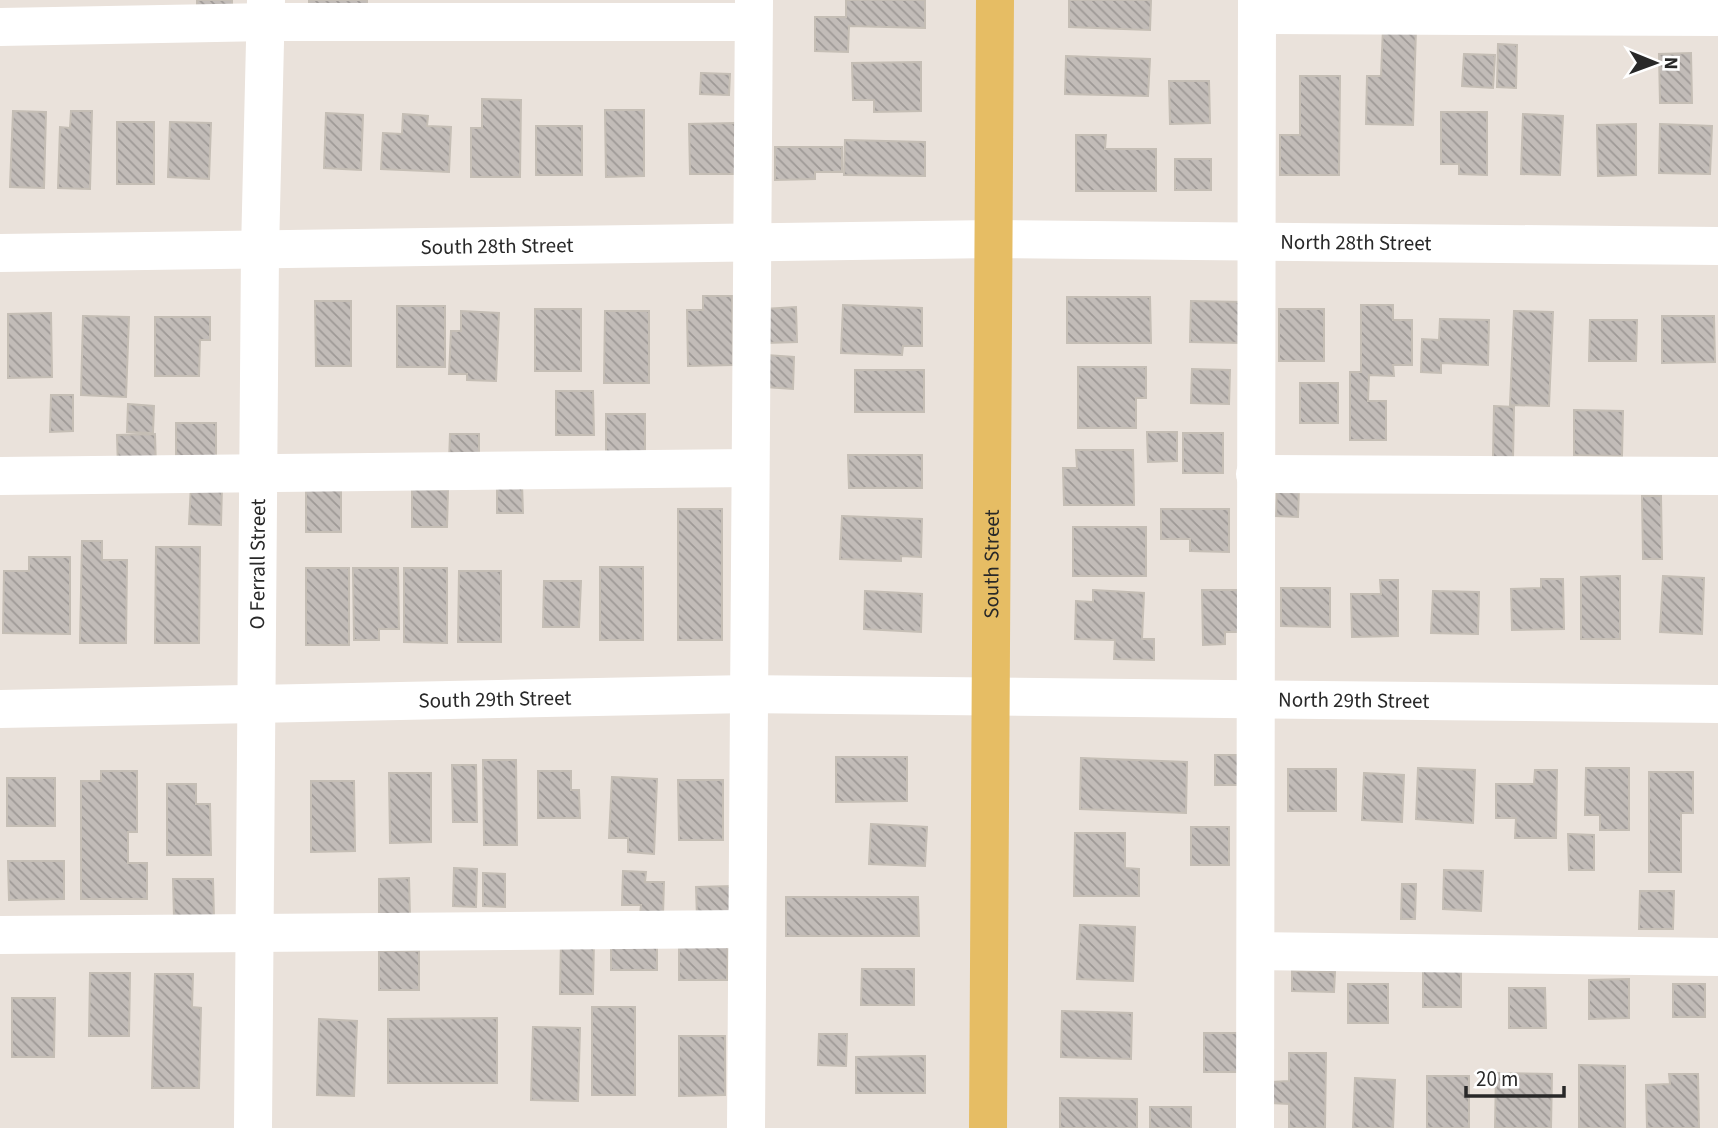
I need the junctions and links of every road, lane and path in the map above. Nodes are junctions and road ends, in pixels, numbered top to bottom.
1 (995, 0) edge
2 (1257, 7) edge
3 (266, 11) edge
4 (753, 11) edge
5 (1718, 17) edge
6 (0, 27) edge
7 (994, 240) junction
8 (751, 243) junction
9 (1259, 243) junction
10 (1718, 246) edge
11 (261, 251) junction
12 (0, 253) edge
13 (750, 468) junction
14 (258, 473) junction
15 (1255, 474) junction
16 (1718, 476) edge
17 (0, 477) edge
18 (749, 694) junction
19 (989, 695) junction
20 (1258, 697) junction
21 (256, 703) junction
22 (1718, 704) edge
23 (0, 709) edge
24 (746, 929) junction
25 (257, 932) junction
26 (0, 934) edge
27 (1257, 951) junction
28 (1718, 957) edge
29 (253, 1128) edge
30 (746, 1128) edge
31 (988, 1128) edge
32 (1255, 1128) edge

1 - 7 main road, South Street
2 - 5 street
2 - 9 street
3 - 4 street
3 - 6 street
3 - 11 street, O Ferrall Street
4 - 8 street
7 - 8 street, South 28th Street
7 - 9 street, North 28th Street
7 - 19 main road, South Street
8 - 11 street, South 28th Street
8 - 13 street
9 - 10 street, North 28th Street
9 - 15 street
11 - 12 street, South 28th Street
11 - 14 street, O Ferrall Street
13 - 14 street
13 - 18 street
14 - 17 street
14 - 21 street, O Ferrall Street
15 - 16 street
15 - 20 street
18 - 19 street, South 29th Street
18 - 21 street, South 29th Street
18 - 24 street
19 - 20 street, North 29th Street
19 - 31 main road, South Street
20 - 22 street, North 29th Street
20 - 27 street
21 - 23 street, South 29th Street
21 - 25 street, O Ferrall Street
24 - 25 street
24 - 30 street
25 - 26 street
25 - 29 street, O Ferrall Street
27 - 28 street
27 - 32 street

